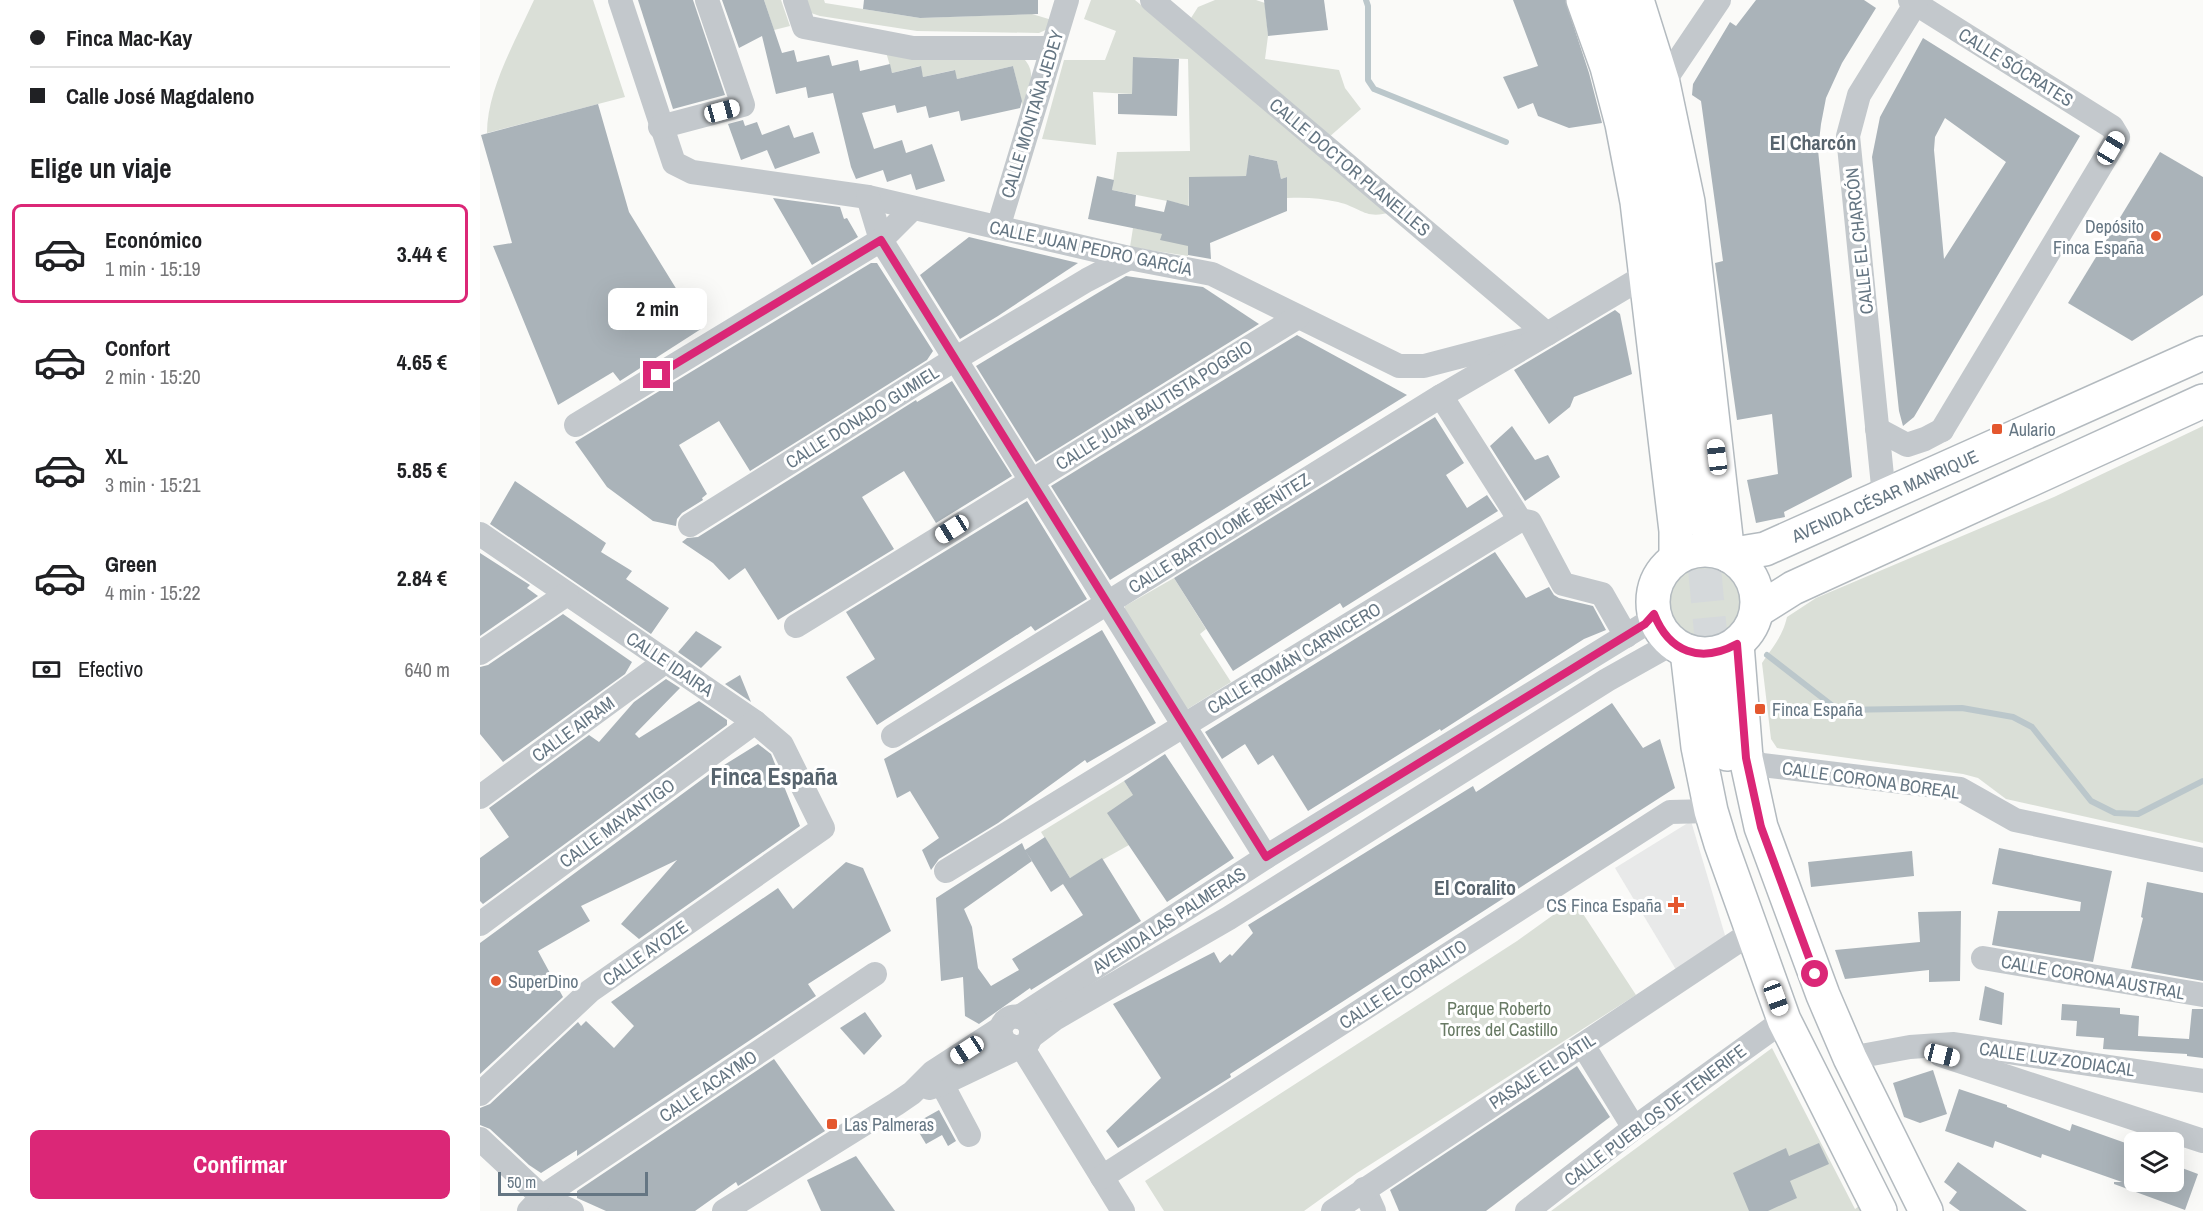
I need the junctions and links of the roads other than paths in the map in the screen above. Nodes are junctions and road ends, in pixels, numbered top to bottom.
1 (620, 0) edge
2 (707, 0) edge
3 (795, 0) edge
4 (1067, 0) edge
5 (1152, 0) edge
6 (1583, 0) edge
7 (1610, 0) edge
8 (1637, 0) edge
9 (1719, 0) edge
10 (1913, 2) edge
11 (1051, 48) junction
12 (1663, 83) junction
13 (660, 127) junction
14 (868, 197) junction
15 (913, 208) junction
16 (998, 228) junction
17 (881, 240) junction
18 (1129, 258) junction
19 (1646, 275) junction
20 (1298, 317) junction
21 (1547, 334) junction
22 (2203, 353) edge
23 (955, 359) junction
24 (2137, 383) junction
25 (1441, 396) junction
26 (2203, 401) edge
27 (2156, 422) junction
28 (576, 425) dead end
29 (1877, 429) junction
30 (1942, 430) junction
31 (1955, 465) junction
32 (1030, 481) junction
33 (1884, 496) junction
34 (1520, 520) junction
35 (1700, 520) tunnel mouth
36 (690, 525) dead end
37 (480, 534) edge
38 (1728, 555) junction
39 (1676, 558) junction
40 (567, 594) junction
41 (1106, 602) junction
42 (1758, 610) junction
43 (1654, 614) junction
44 (796, 626) dead end
45 (1626, 636) junction
46 (1737, 644) junction
47 (1680, 647) junction
48 (480, 653) edge
49 (666, 661) junction
50 (1715, 681) tunnel mouth
51 (755, 722) junction
52 (1183, 726) junction
53 (893, 736) dead end
54 (1746, 758) junction
55 (480, 797) edge
56 (1711, 812) junction
57 (823, 828) joint
58 (1266, 857) junction
59 (2203, 860) edge
60 (946, 871) dead end
61 (480, 924) edge
62 (1752, 932) junction
63 (1983, 958) dead end
64 (874, 975) dead end
65 (2203, 995) edge
66 (1784, 1020) junction
67 (1018, 1035) junction
68 (1583, 1045) junction
69 (1910, 1047) junction
70 (1850, 1058) junction
71 (2203, 1081) edge
72 (942, 1084) junction
73 (480, 1094) edge
74 (904, 1098) junction
75 (1634, 1128) junction
76 (969, 1135) dead end
77 (480, 1139) edge
78 (2203, 1139) edge
79 (1102, 1177) junction
80 (1364, 1189) junction
81 (536, 1204) edge
82 (1903, 1210) edge
83 (572, 1211) edge
84 (724, 1211) edge
85 (1123, 1211) edge
86 (1333, 1211) edge
87 (1374, 1211) edge
88 (1527, 1211) edge

1 - 13 street, CALLE JUAN PEDRO GARCÍA
2 - 13 street
3 - 11 street
4 - 11 street, CALLE MONTAÑA JEDEY
5 - 21 street, CALLE DOCTOR PLANELLES
6 - 19 main road
7 - 35 main road
8 - 12 main road
9 - 12 street
10 - 29 street, CALLE EL CHARCÓN
10 - 30 street, CALLE SÓCRATES
11 - 16 street, CALLE MONTAÑA JEDEY
12 - 38 main road
13 - 14 street, CALLE JUAN PEDRO GARCÍA
14 - 15 street, CALLE JUAN PEDRO GARCÍA
14 - 17 street
15 - 16 street, CALLE JUAN PEDRO GARCÍA
15 - 17 street
16 - 18 street, CALLE JUAN PEDRO GARCÍA
17 - 23 street
17 - 28 street
18 - 20 street, CALLE JUAN PEDRO GARCÍA
18 - 23 street, CALLE DONADO GUMIEL
19 - 21 street, CALLE JUAN PEDRO GARCÍA
19 - 39 main road
20 - 21 street, CALLE JUAN PEDRO GARCÍA
20 - 32 street, CALLE JUAN BAUTISTA POGGIO
21 - 25 street, CALLE BARTOLOMÉ BENÍTEZ
22 - 24 main road, AVENIDA CÉSAR MANRIQUE
23 - 32 street
23 - 36 street, CALLE DONADO GUMIEL
24 - 27 main road
24 - 31 main road, AVENIDA CÉSAR MANRIQUE
25 - 34 street
25 - 41 street, CALLE BARTOLOMÉ BENÍTEZ
26 - 27 main road
27 - 42 main road
29 - 30 street
29 - 33 street, CALLE EL CHARCÓN
30 - 31 street
31 - 33 main road, AVENIDA CÉSAR MANRIQUE
32 - 41 street
32 - 44 street, CALLE JUAN BAUTISTA POGGIO
33 - 38 main road, AVENIDA CÉSAR MANRIQUE
34 - 45 street
34 - 52 street, CALLE ROMÁN CARNICERO
37 - 40 street, CALLE IDAIRA
38 - 39 main road
38 - 42 main road
39 - 43 main road
40 - 48 street
40 - 49 street, CALLE IDAIRA
41 - 52 street
41 - 53 street, CALLE BARTOLOMÉ BENÍTEZ
42 - 46 main road
43 - 45 street, AVENIDA LAS PALMERAS
43 - 47 main road
45 - 58 street, AVENIDA LAS PALMERAS
46 - 47 main road
46 - 54 main road
47 - 56 main road
47 - 67 street, AVENIDA LAS PALMERAS
49 - 51 street, CALLE IDAIRA
49 - 55 street, CALLE AIRAM
50 - 82 main road
51 - 57 street, CALLE IDAIRA
51 - 61 street, CALLE MAYANTIGO
52 - 58 street
52 - 60 street, CALLE ROMÁN CARNICERO
54 - 59 street, CALLE CORONA BOREAL
54 - 70 main road
56 - 62 main road
56 - 79 street, CALLE EL CORALITO
57 - 73 street, CALLE AYOZE
58 - 67 street, AVENIDA LAS PALMERAS
62 - 66 main road
62 - 68 street, PASAJE EL DÁTIL
63 - 65 street, CALLE CORONA AUSTRAL
64 - 81 street, CALLE ACAYMO
66 - 75 street, CALLE PUEBLOS DE TENERIFE
66 - 82 main road
67 - 72 street, AVENIDA LAS PALMERAS
67 - 74 street, AVENIDA LAS PALMERAS
67 - 79 street
68 - 75 street
68 - 80 street, PASAJE EL DÁTIL
69 - 70 street, CALLE LUZ ZODIACAL
69 - 71 street, CALLE LUZ ZODIACAL
69 - 78 street
70 - 82 main road
72 - 74 street, AVENIDA LAS PALMERAS
72 - 76 street
74 - 84 street, AVENIDA LAS PALMERAS
75 - 88 street, CALLE PUEBLOS DE TENERIFE
77 - 81 street
79 - 85 street
80 - 86 street, PASAJE EL DÁTIL
80 - 87 street
81 - 83 street

